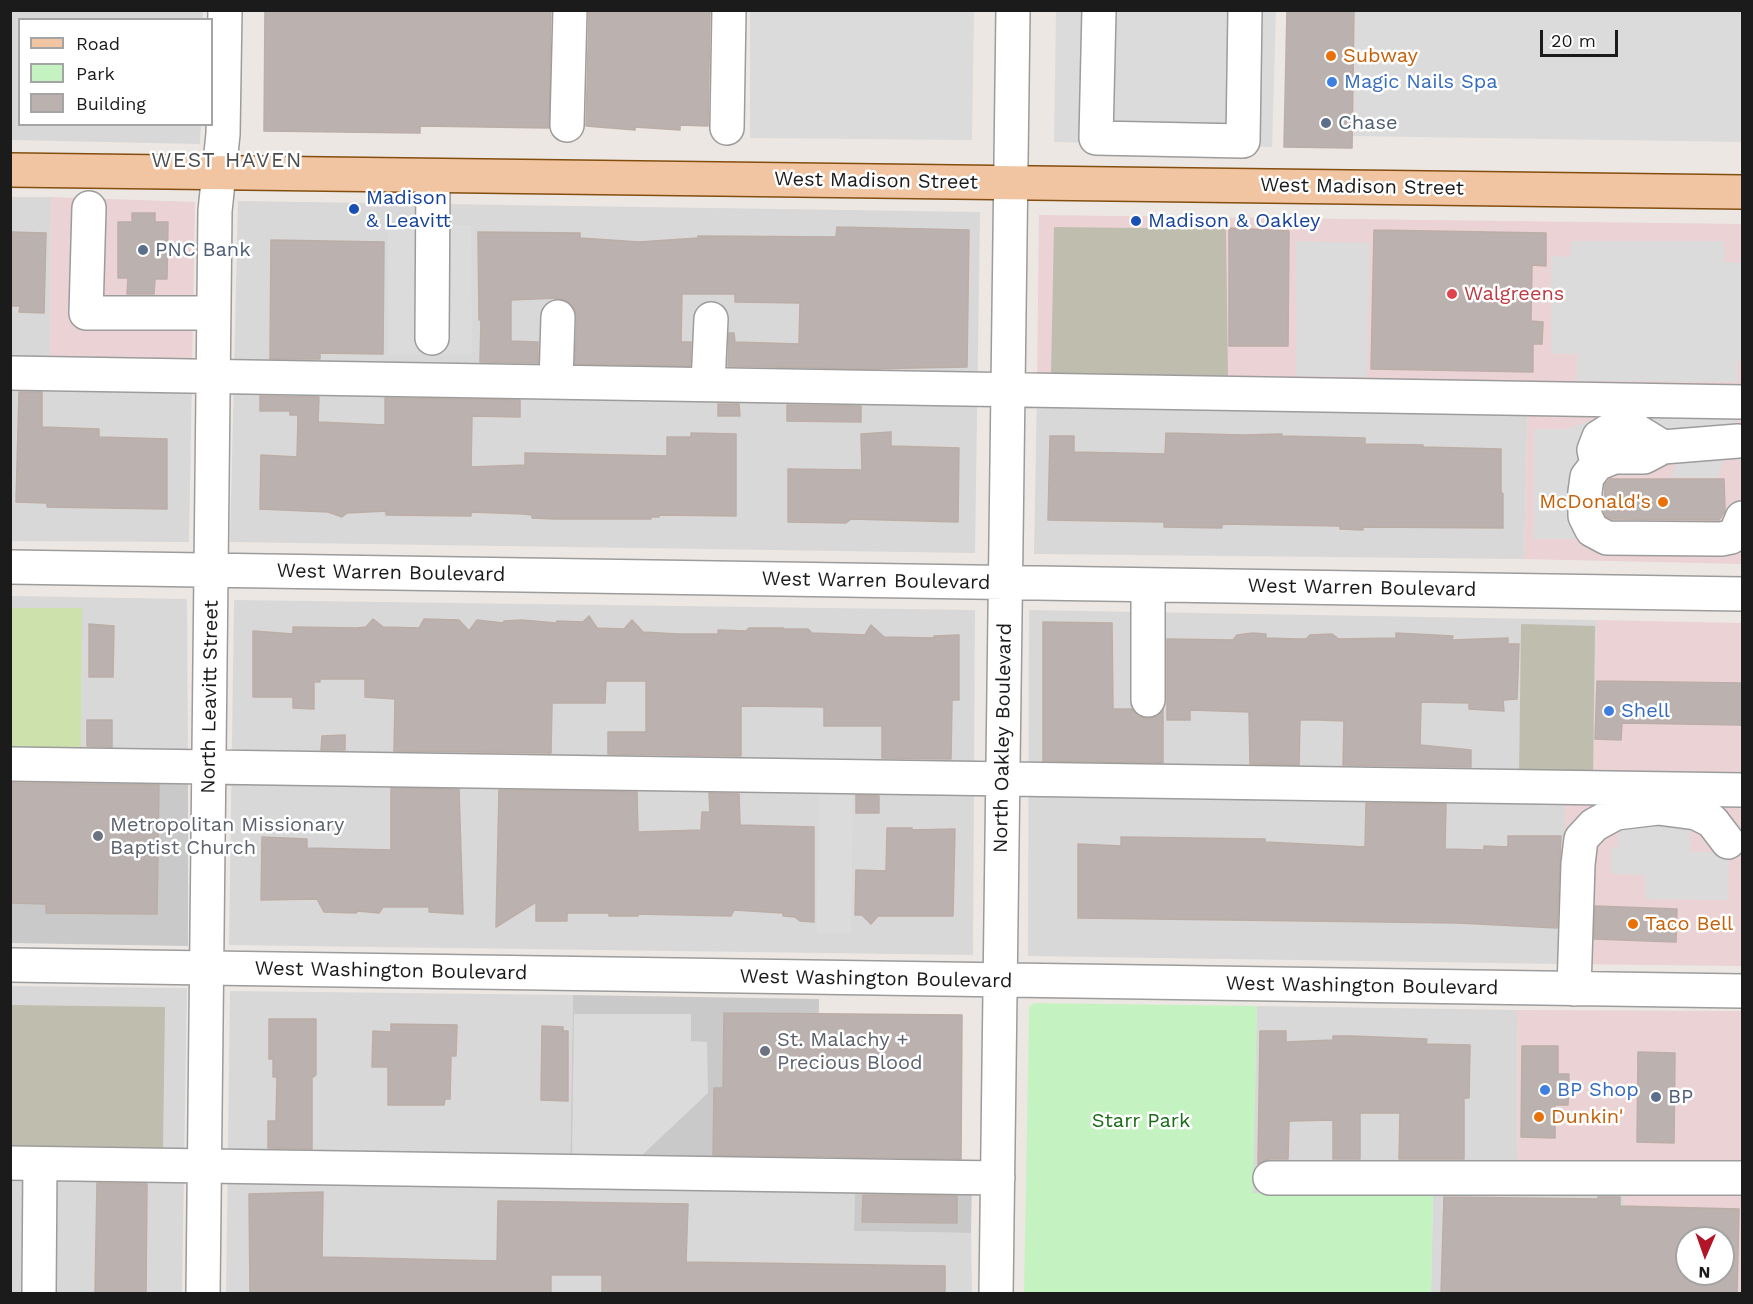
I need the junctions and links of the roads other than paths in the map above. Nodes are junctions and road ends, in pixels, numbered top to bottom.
1 (225, 10) edge
2 (570, 10) edge
3 (729, 10) edge
4 (1013, 10) edge
5 (1098, 10) edge
6 (1245, 10) edge
7 (567, 124) dead end
8 (728, 128) dead end
9 (10, 170) edge
10 (219, 172) junction
11 (433, 176) junction
12 (1010, 183) junction
13 (1743, 192) edge
14 (89, 208) dead end
15 (214, 313) junction
16 (558, 317) dead end
17 (711, 319) dead end
18 (432, 338) dead end
19 (10, 373) edge
20 (213, 376) junction
21 (556, 382) junction
22 (708, 384) junction
23 (1007, 389) junction
24 (1743, 402) edge
25 (1738, 441) dead end
26 (1743, 518) edge
27 (10, 567) edge
28 (211, 571) junction
29 (1005, 583) junction
30 (1149, 585) junction
31 (1743, 594) edge
32 (1148, 700) dead end
33 (10, 764) edge
34 (209, 767) junction
35 (1003, 779) junction
36 (1743, 790) edge
37 (1728, 842) dead end
38 (10, 965) edge
39 (207, 968) junction
40 (1000, 980) junction
41 (1574, 988) junction
42 (1743, 991) edge
43 (25, 1164) edge
44 (205, 1167) junction
45 (998, 1178) junction
46 (1743, 1178) edge
47 (1270, 1179) dead end
48 (39, 1293) edge
49 (203, 1293) edge
50 (996, 1293) edge

1 - 10 street, North Leavitt Street
2 - 7 street
3 - 8 street
4 - 12 street, North Oakley Boulevard
5 - 6 street
9 - 10 main road, West Madison Street
10 - 11 main road, West Madison Street
10 - 15 street, North Leavitt Street
11 - 12 main road, West Madison Street
11 - 18 street
12 - 13 main road, West Madison Street
12 - 23 street, North Oakley Boulevard
14 - 15 street
15 - 20 street, North Leavitt Street
16 - 21 street
17 - 22 street
19 - 20 street
20 - 21 street
20 - 28 street, North Leavitt Street
21 - 22 street
22 - 23 street
23 - 24 street
23 - 29 street, North Oakley Boulevard
25 - 26 street
27 - 28 street, West Warren Boulevard
28 - 29 street, West Warren Boulevard
28 - 34 street, North Leavitt Street
29 - 30 street, West Warren Boulevard
29 - 35 street, North Oakley Boulevard
30 - 31 street, West Warren Boulevard
30 - 32 street
33 - 34 street
34 - 35 street
34 - 39 street, North Leavitt Street
35 - 36 street
35 - 40 street, North Oakley Boulevard
37 - 41 street
38 - 39 street, West Washington Boulevard
39 - 40 street, West Washington Boulevard
39 - 44 street, North Leavitt Street
40 - 41 street, West Washington Boulevard
40 - 45 street, North Oakley Boulevard
41 - 42 street, West Washington Boulevard
43 - 44 street
43 - 48 street
44 - 45 street
44 - 49 street, North Leavitt Street
45 - 50 street, North Oakley Boulevard
46 - 47 street

